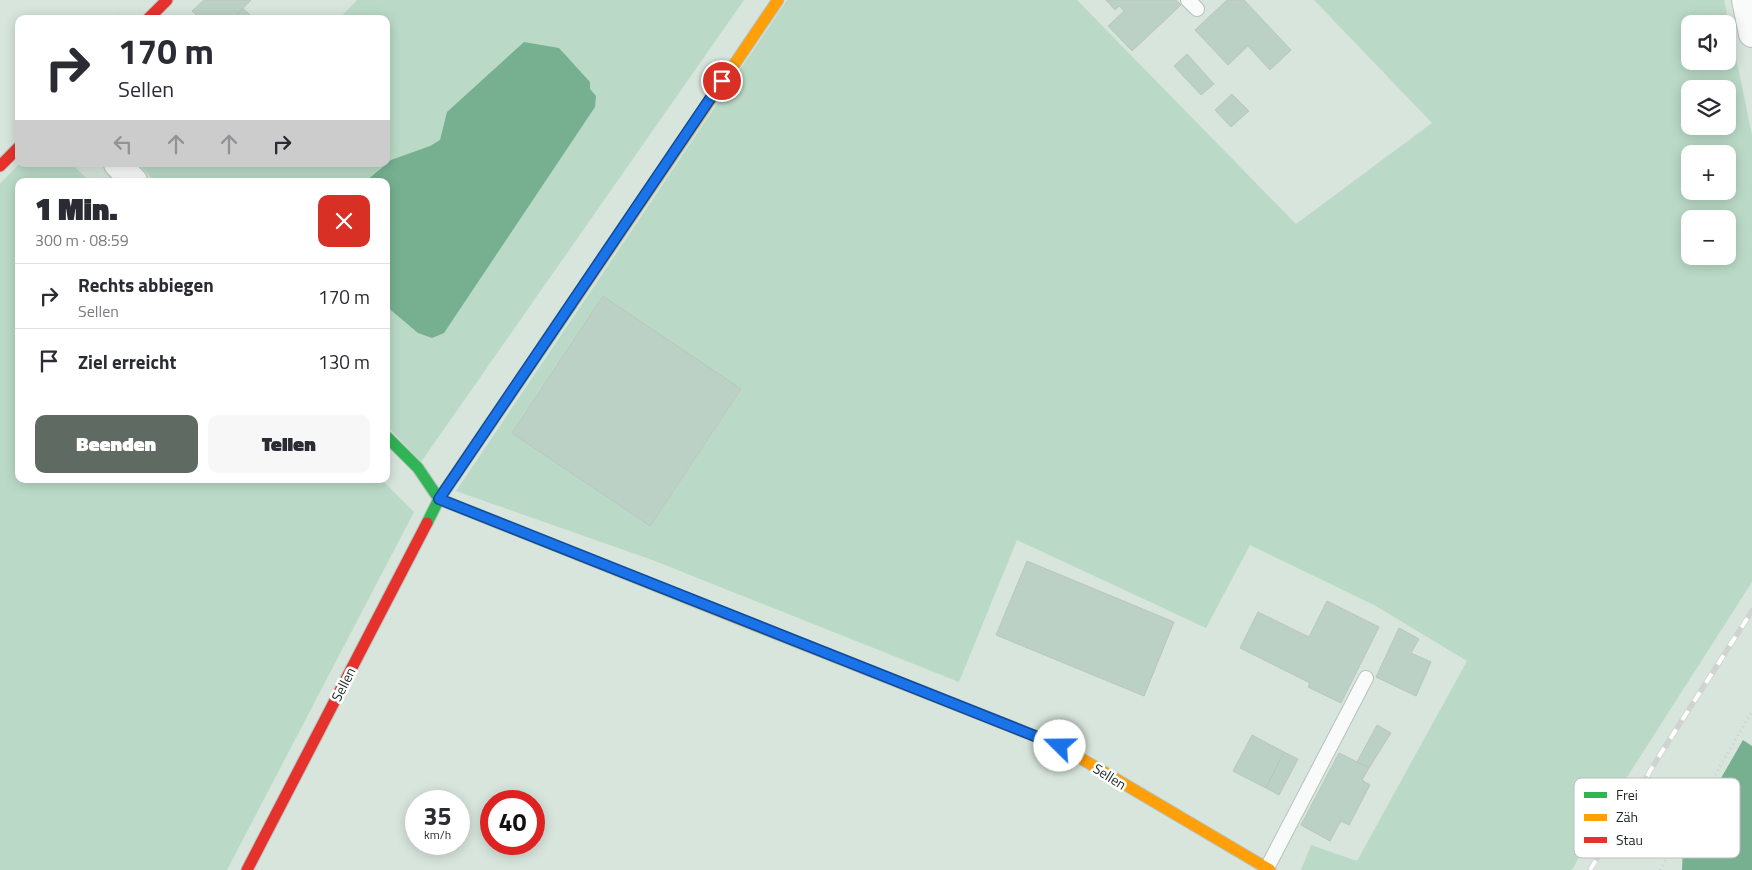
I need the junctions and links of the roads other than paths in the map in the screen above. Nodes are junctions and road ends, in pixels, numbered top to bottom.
1 (167, 0) edge
2 (778, 0) edge
3 (1745, 0) edge
4 (152, 15) edge
5 (1752, 34) edge
6 (15, 151) edge
7 (0, 166) edge
8 (120, 167) edge
9 (131, 178) edge
10 (390, 440) edge
11 (439, 499) junction
12 (1366, 678) dead end
13 (1269, 869) edge
14 (248, 870) edge

1 - 4 street
2 - 11 street, Sellen
3 - 5 street
6 - 7 street
8 - 9 street
10 - 11 street
11 - 13 street, Sellen
11 - 14 street, Sellen
12 - 13 lane

